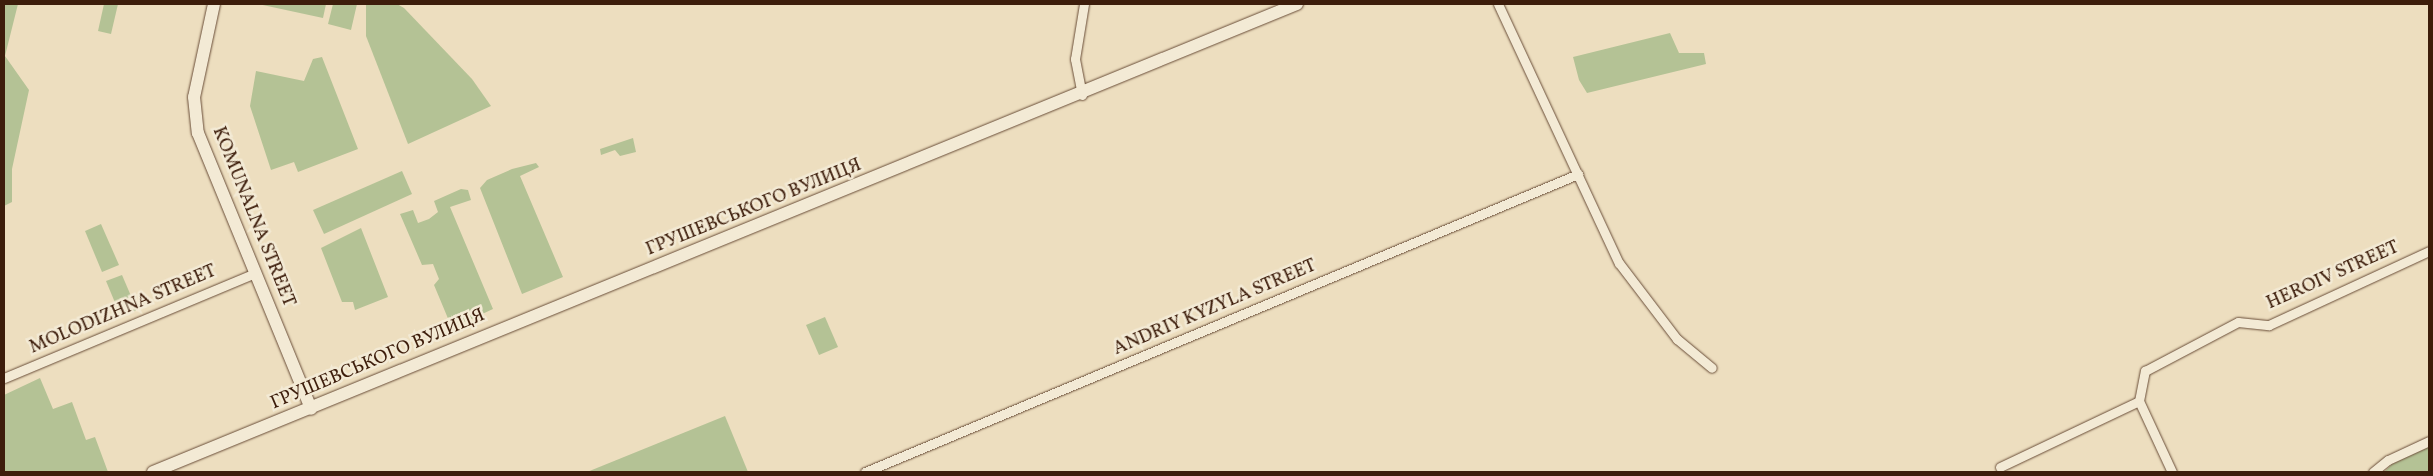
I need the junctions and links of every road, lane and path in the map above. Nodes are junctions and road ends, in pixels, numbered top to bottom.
1 (214, 4) edge
2 (1084, 4) edge
3 (1298, 4) edge
4 (1498, 4) edge
5 (1082, 95) junction
6 (1578, 174) junction
7 (2429, 251) edge
8 (255, 273) junction
9 (1712, 368) dead end
10 (4, 378) edge
11 (2139, 400) junction
12 (311, 409) junction
13 (2429, 441) edge
14 (2000, 467) dead end
15 (159, 470) edge
16 (865, 472) edge
17 (2172, 472) edge
18 (2373, 472) edge

1 - 8 street, KOMUNALNA STREET
2 - 5 street
3 - 5 street, ГРУШЕВСЬКОГО ВУЛИЦЯ
4 - 6 street
5 - 12 street, ГРУШЕВСЬКОГО ВУЛИЦЯ
6 - 9 street
6 - 16 street, ANDRIY KYZYLA STREET
7 - 11 street, HEROIV STREET
8 - 10 street, MOLODIZHNA STREET
8 - 12 street, KOMUNALNA STREET
11 - 14 street
11 - 17 street
12 - 15 street, ГРУШЕВСЬКОГО ВУЛИЦЯ
13 - 18 street

